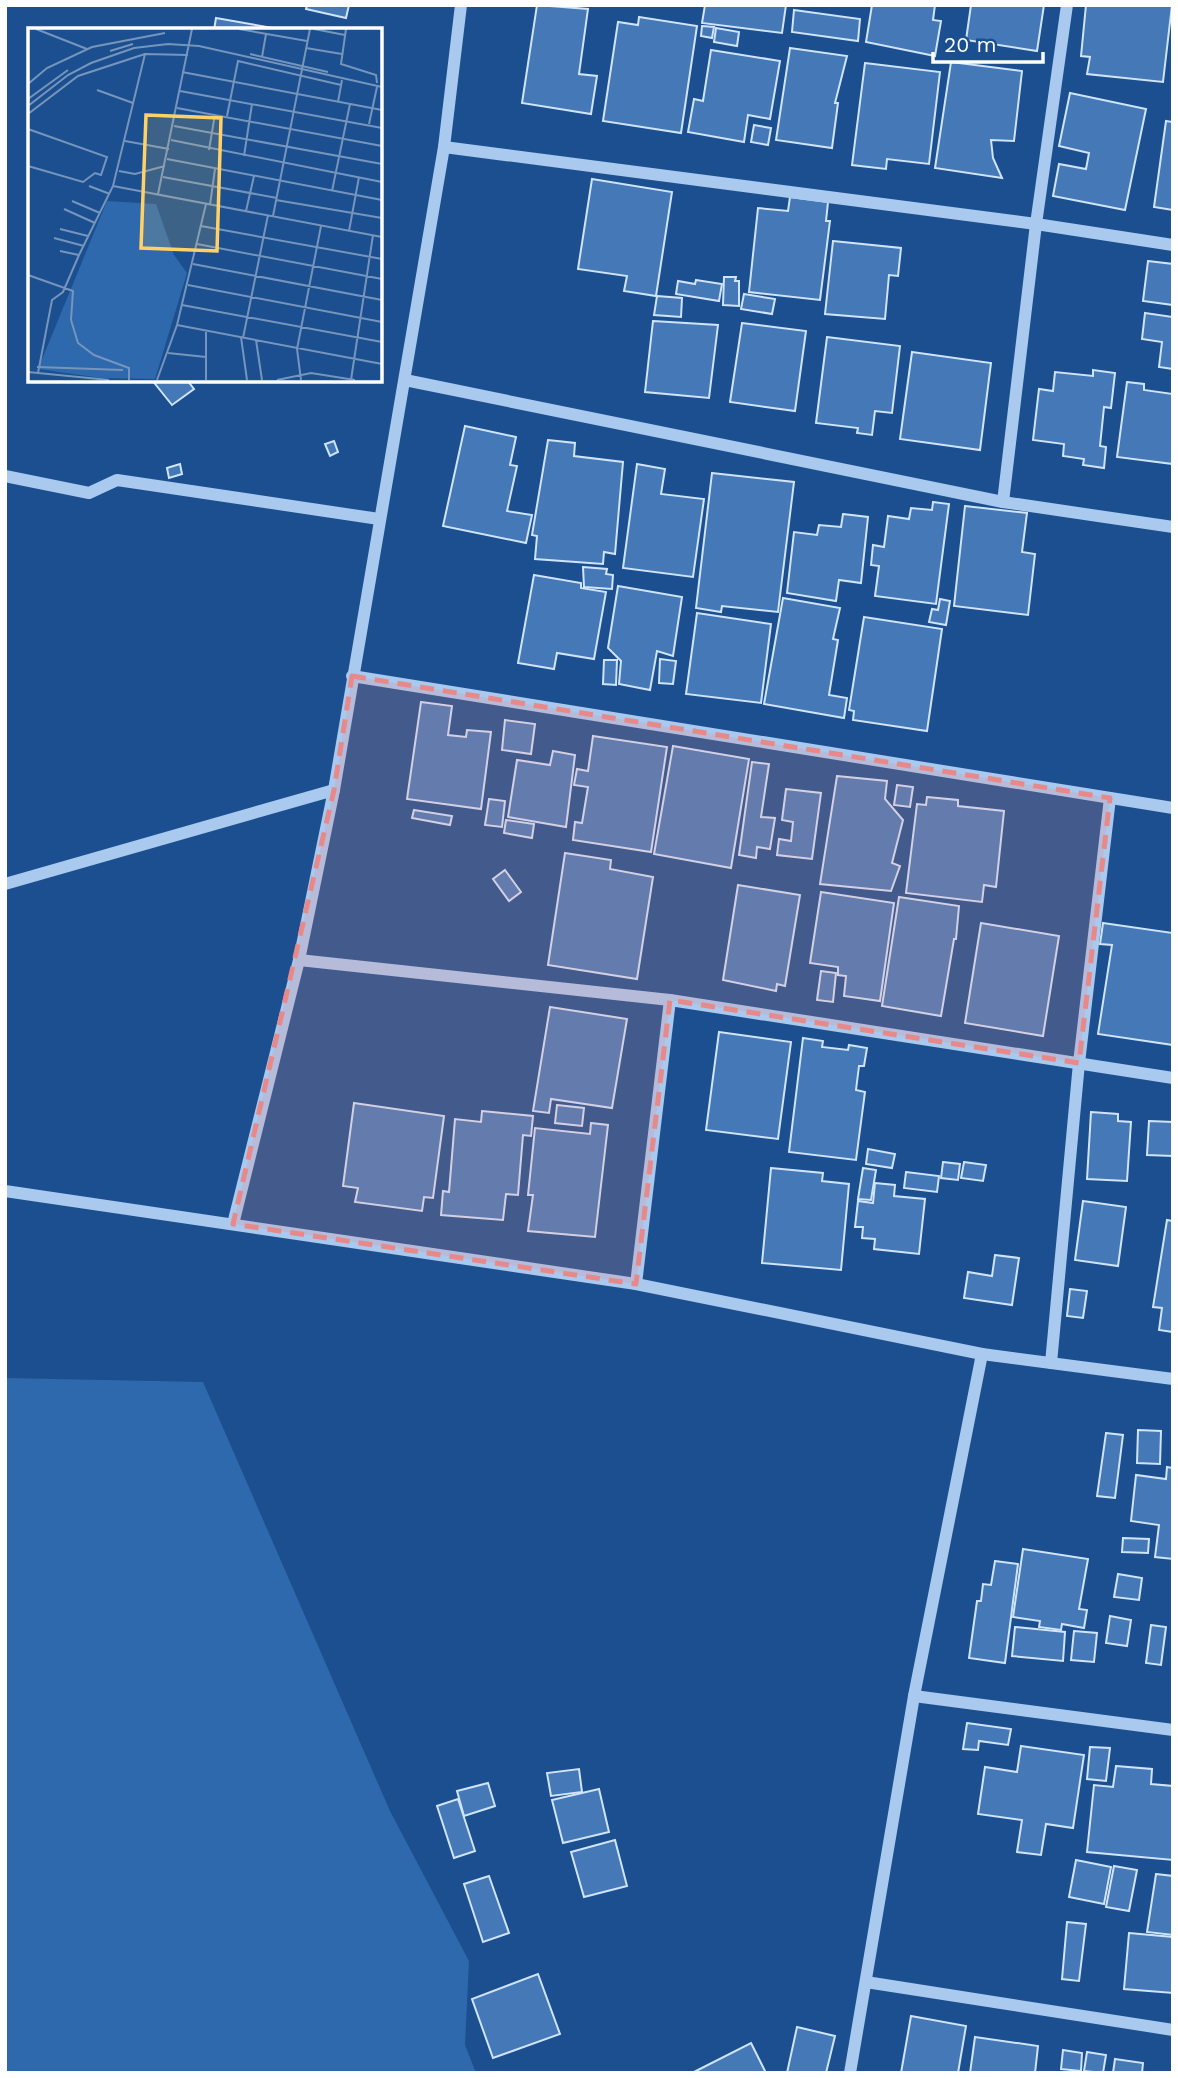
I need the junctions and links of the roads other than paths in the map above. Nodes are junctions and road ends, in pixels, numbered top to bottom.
1 (461, 5) edge
2 (1067, 5) edge
3 (444, 146) junction
4 (1036, 224) junction
5 (1173, 245) edge
6 (405, 380) junction
7 (5, 476) edge
8 (1003, 502) junction
9 (379, 519) junction
10 (1173, 527) edge
11 (352, 676) junction
12 (334, 790) junction
13 (1110, 798) junction
14 (1173, 808) edge
15 (5, 884) edge
16 (299, 960) junction
17 (670, 1000) junction
18 (1079, 1063) junction
19 (1173, 1078) edge
20 (5, 1191) edge
21 (233, 1224) junction
22 (636, 1284) junction
23 (982, 1354) junction
24 (1051, 1363) junction
25 (1173, 1379) edge
26 (914, 1696) junction
27 (1173, 1730) edge
28 (866, 1982) junction
29 (1173, 2030) edge
30 (850, 2073) edge

1 - 3 street
2 - 4 street
3 - 4 street
3 - 6 street
4 - 5 street
4 - 8 street
6 - 8 street
6 - 9 street
7 - 9 street
8 - 10 street
9 - 11 street
11 - 12 street
11 - 13 street
12 - 15 street
12 - 16 street
13 - 14 street
13 - 18 street
16 - 17 street
16 - 21 street
17 - 18 street
17 - 22 street
18 - 19 street
18 - 24 street
20 - 21 street
21 - 22 street
22 - 23 street
23 - 24 street
23 - 26 street
24 - 25 street
26 - 27 street
26 - 28 street
28 - 29 street
28 - 30 street

